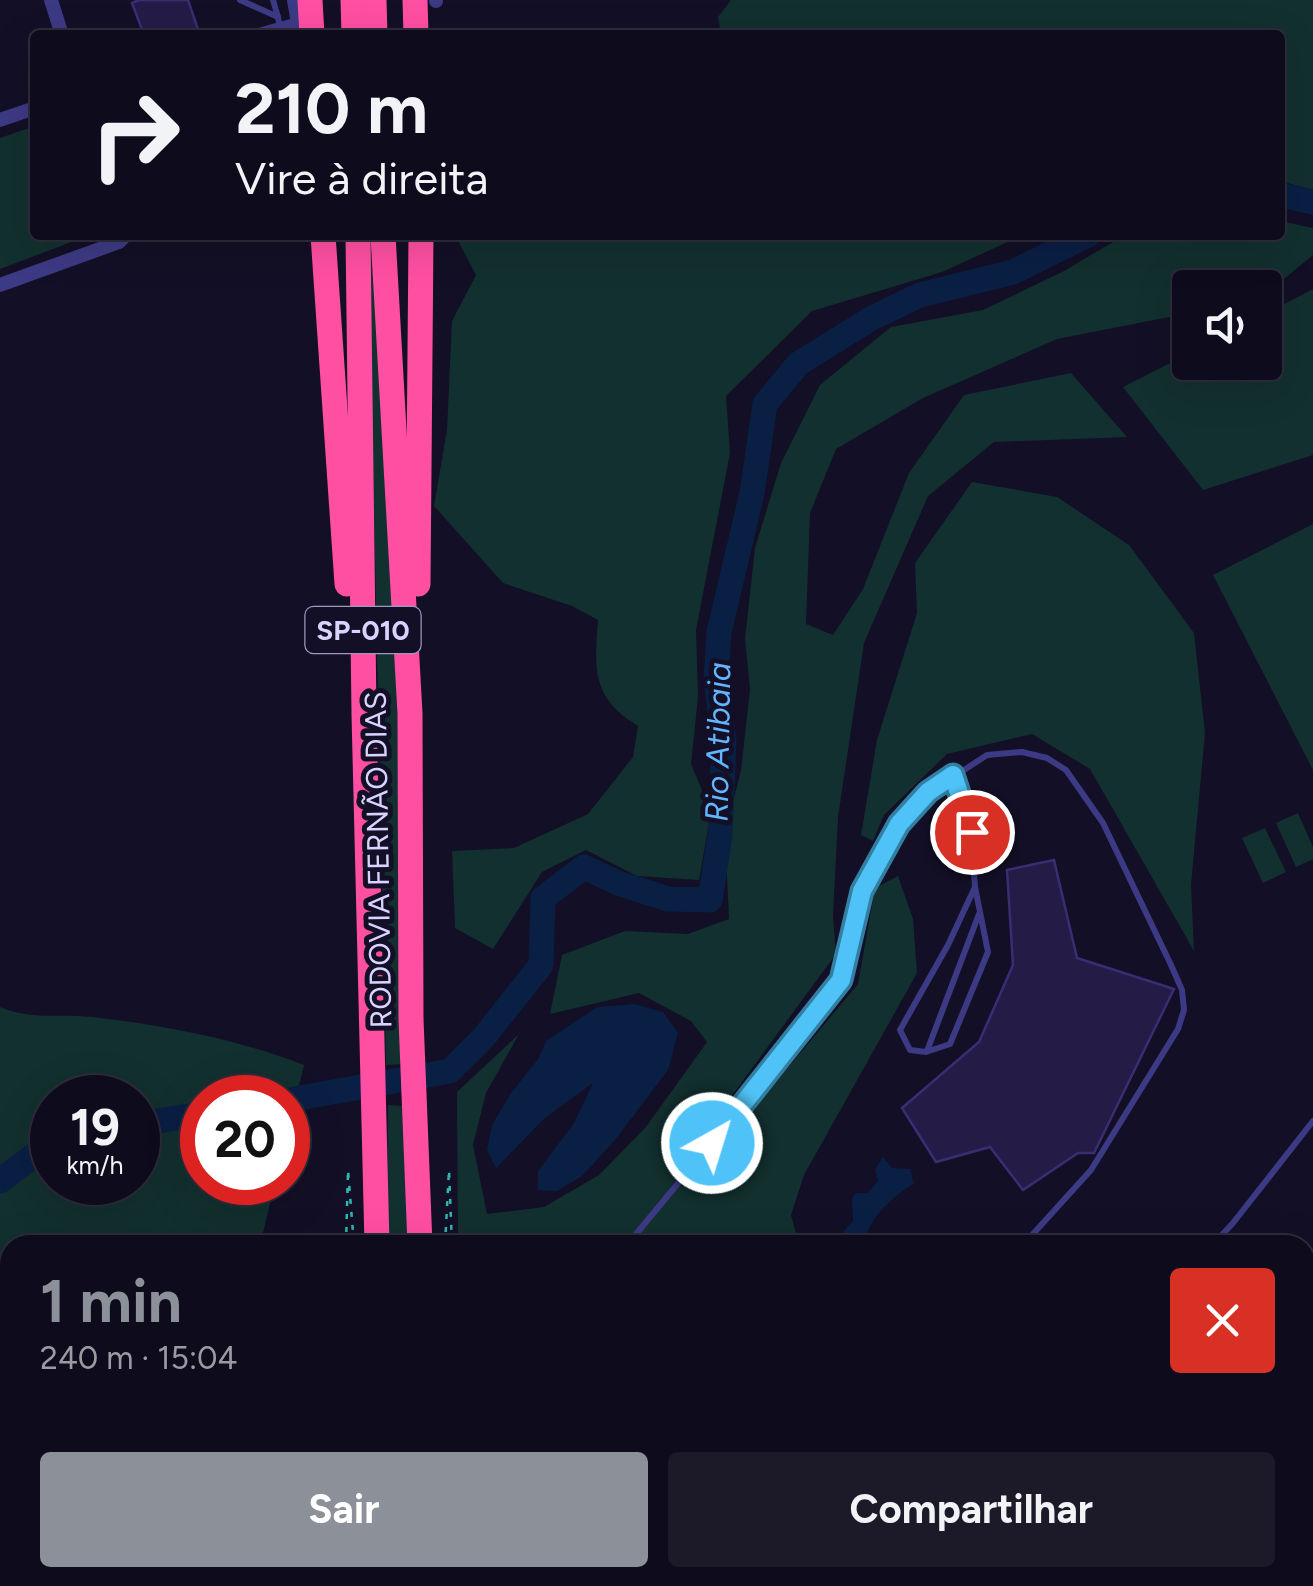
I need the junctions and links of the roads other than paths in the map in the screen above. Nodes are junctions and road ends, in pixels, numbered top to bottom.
1 (50, 0) edge
2 (240, 0) edge
3 (273, 0) edge
4 (294, 0) edge
5 (310, 0) edge
6 (353, 0) edge
7 (374, 0) edge
8 (429, 0) edge
9 (279, 22) junction
10 (60, 30) edge
11 (267, 30) edge
12 (300, 30) edge
13 (303, 30) edge
14 (303, 30) edge
15 (354, 30) edge
16 (375, 30) edge
17 (418, 30) edge
18 (30, 110) edge
19 (0, 120) edge
20 (121, 240) edge
21 (323, 240) edge
22 (358, 240) edge
23 (383, 240) edge
24 (421, 240) edge
25 (0, 285) edge
26 (364, 714) junction
27 (410, 714) junction
28 (953, 775) junction
29 (975, 887) junction
30 (980, 912) junction
31 (926, 1052) junction
32 (1313, 1121) edge
33 (377, 1235) edge
34 (420, 1235) edge
35 (636, 1235) edge
36 (1033, 1235) edge
37 (1223, 1235) edge

1 - 10 street
2 - 9 lane
3 - 9 lane
4 - 13 street
5 - 14 highway
6 - 15 highway
7 - 16 highway
8 - 17 highway
9 - 11 street
9 - 12 street
18 - 19 street
20 - 25 street
21 - 26 highway
22 - 26 highway, RODOVIA FERNÃO DIAS / SP-010
23 - 27 highway, RODOVIA FERNÃO DIAS / SP-010
24 - 27 highway
26 - 33 highway, RODOVIA FERNÃO DIAS / SP-010
27 - 34 highway, RODOVIA FERNÃO DIAS / SP-010
28 - 29 lane
28 - 35 lane
28 - 36 lane
29 - 30 lane
29 - 31 lane
30 - 31 lane
30 - 31 lane
32 - 37 lane

